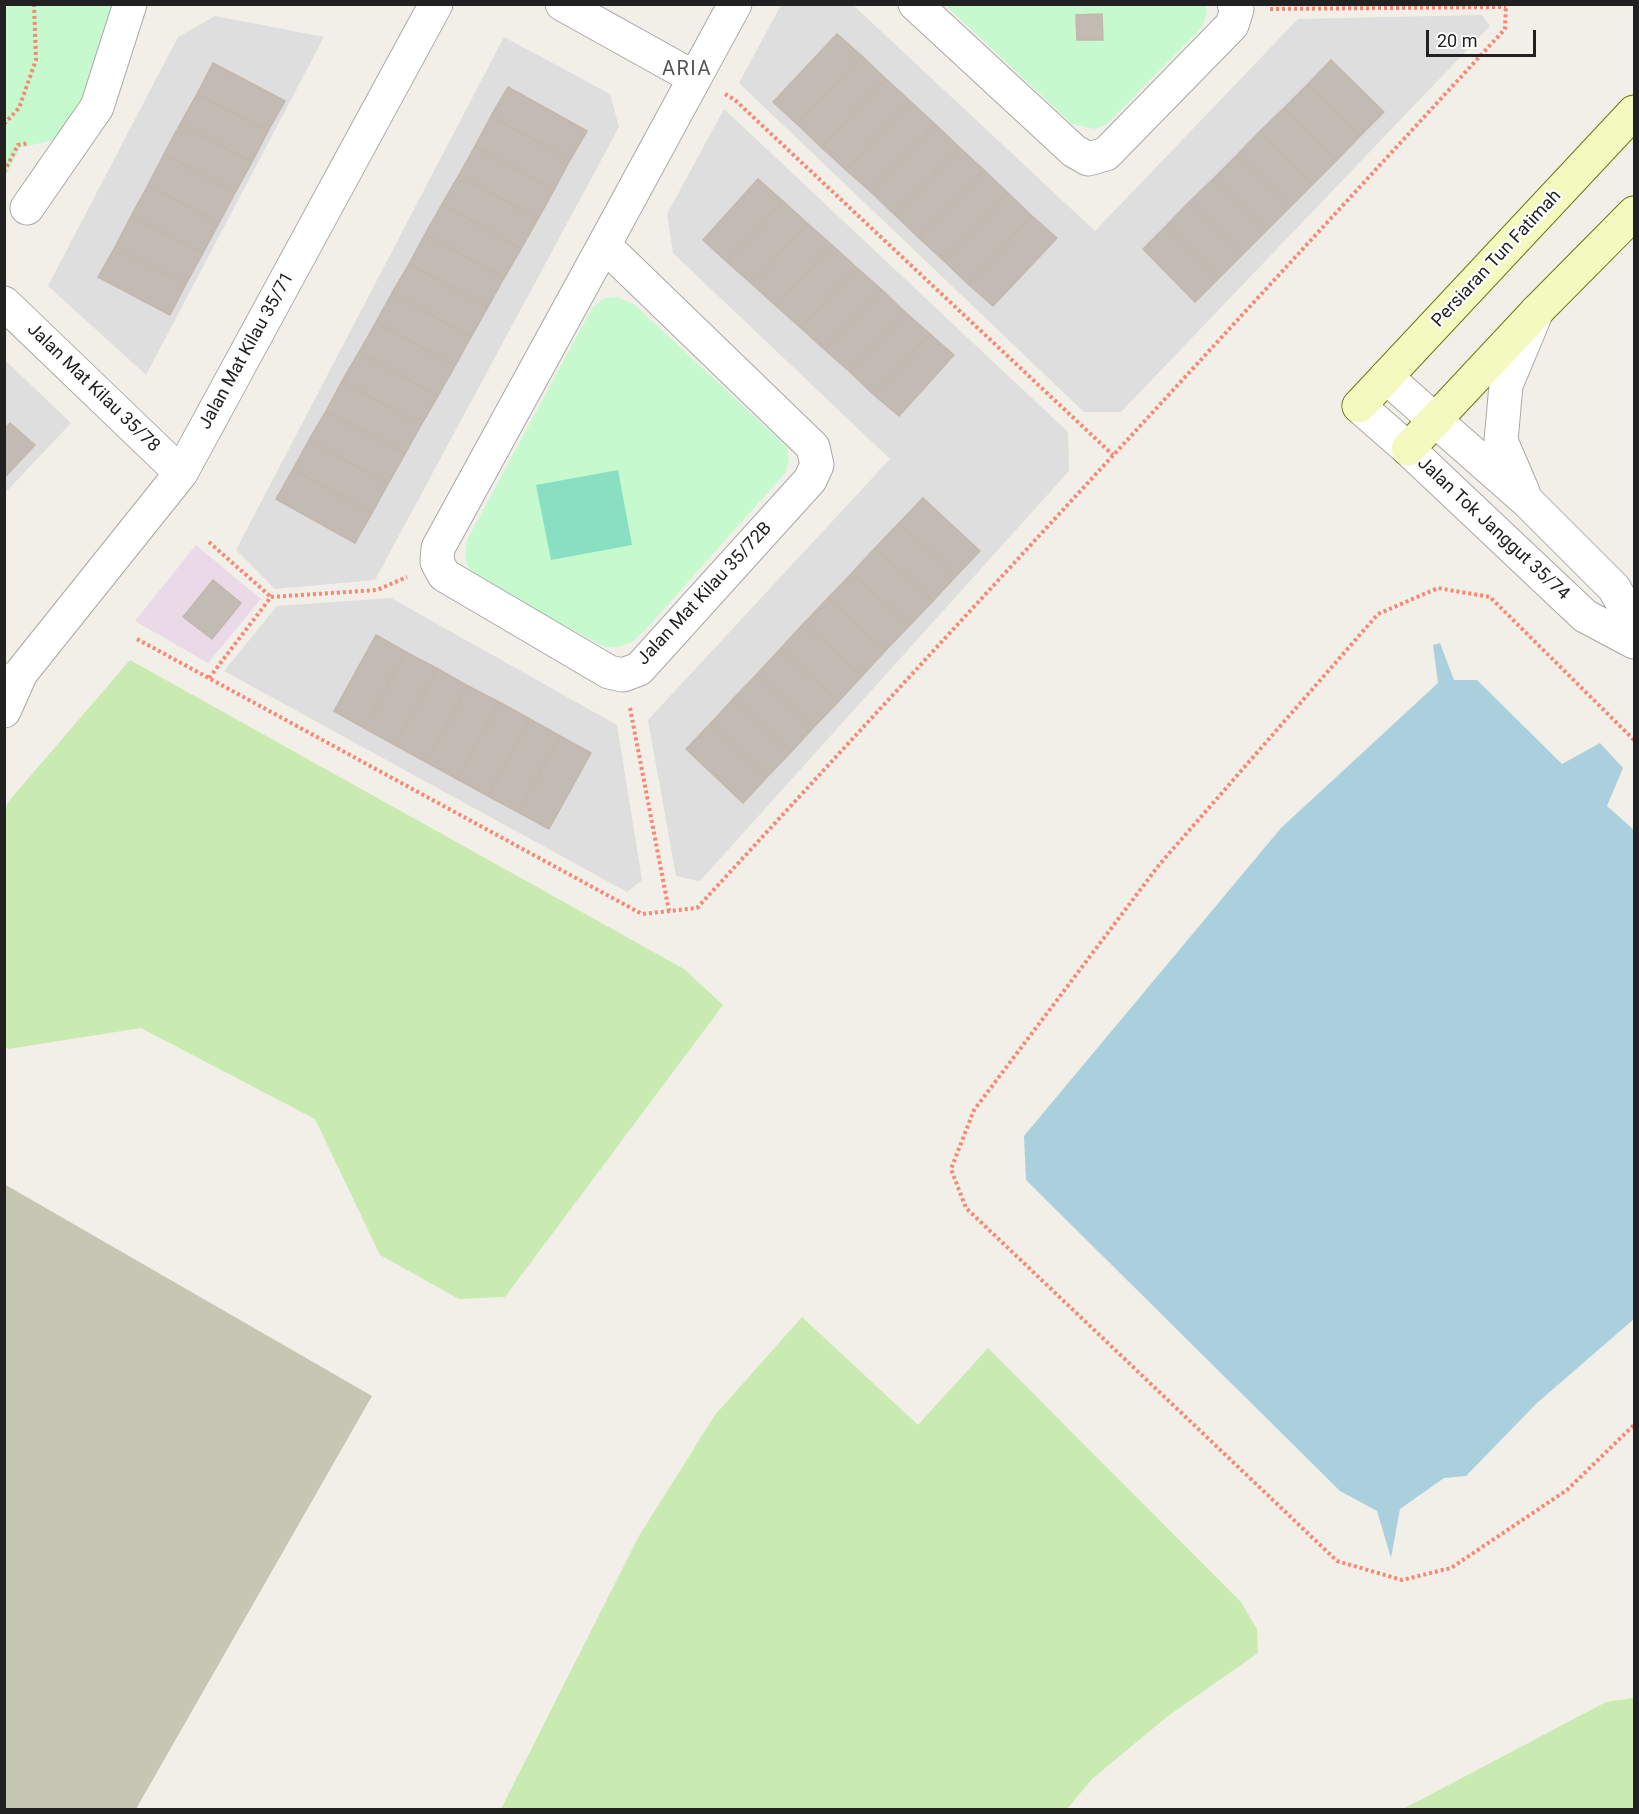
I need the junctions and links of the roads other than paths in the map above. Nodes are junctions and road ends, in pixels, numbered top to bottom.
1 (130, 4) edge
2 (436, 4) edge
3 (562, 4) edge
4 (735, 4) edge
5 (915, 4) edge
6 (1235, 7) edge
7 (695, 78) junction
8 (1635, 112) edge
9 (27, 208) dead end
10 (1635, 213) edge
11 (604, 245) junction
12 (4, 303) edge
13 (1538, 310) junction
14 (1386, 377) junction
15 (1359, 406) joint
16 (1436, 420) junction
17 (1408, 449) junction
18 (181, 472) junction
19 (1527, 501) junction
20 (1635, 623) edge
21 (1635, 642) edge
22 (13, 682) edge
23 (4, 711) edge

1 - 9 street
2 - 18 street, Jalan Mat Kilau 35/71
3 - 7 street
4 - 7 street
5 - 6 street
7 - 11 street
8 - 14 street, Persiaran Tun Fatimah
10 - 13 street
11 - 11 street, Jalan Mat Kilau 35/72B
12 - 18 street, Jalan Mat Kilau 35/78
13 - 16 street
13 - 19 street
14 - 15 street, Persiaran Tun Fatimah
14 - 16 street
15 - 17 street, Jalan Tok Janggut 35/74
16 - 17 street
16 - 19 street
17 - 21 street, Jalan Tok Janggut 35/74
18 - 22 street, Jalan Mat Kilau 35/71
19 - 20 street
22 - 23 street, Jalan Mat Kilau 35/71

